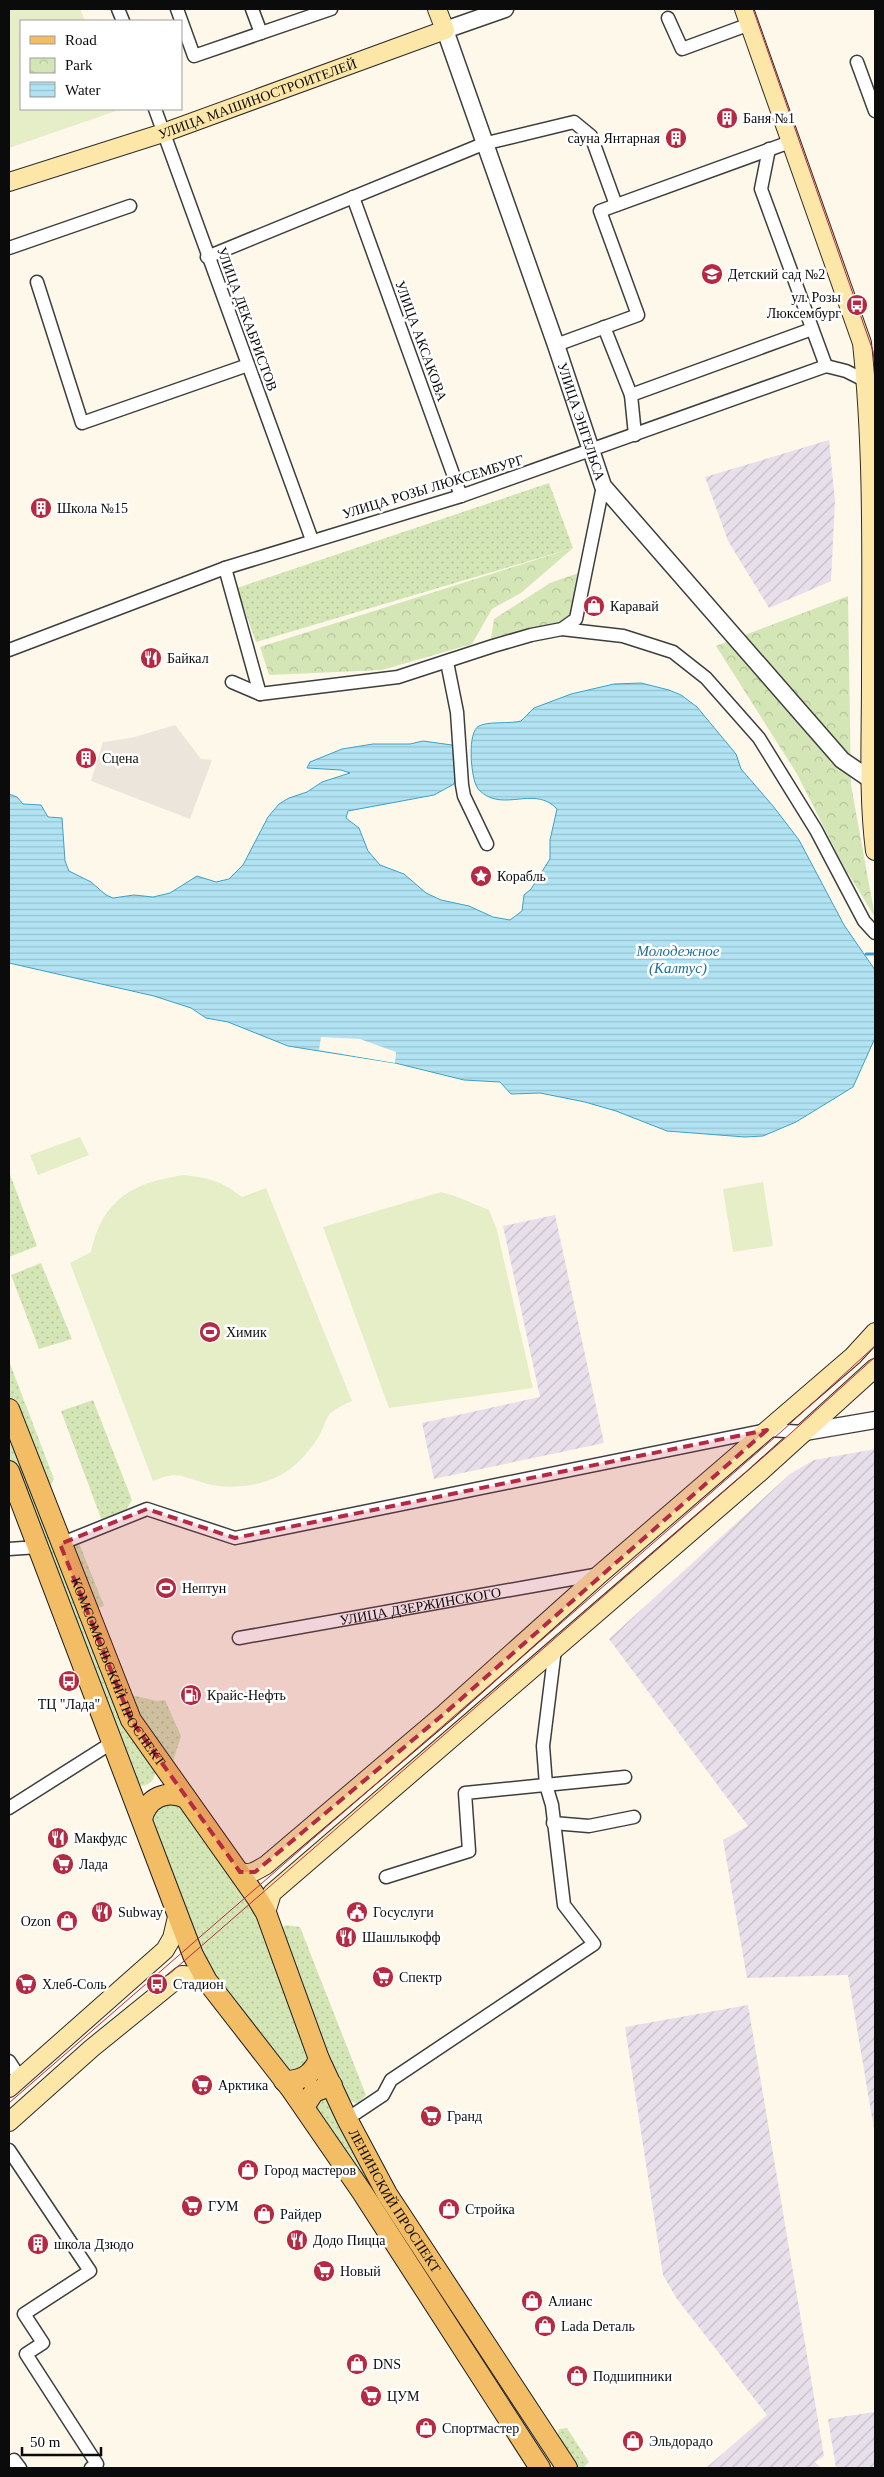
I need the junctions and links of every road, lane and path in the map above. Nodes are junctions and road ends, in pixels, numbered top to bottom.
1 (252, 9) edge
2 (331, 9) edge
3 (437, 9) edge
4 (505, 9) edge
5 (747, 16) edge
6 (668, 18) dead end
7 (182, 23) edge
8 (444, 30) junction
9 (261, 33) junction
10 (857, 62) dead end
11 (155, 110) edge
12 (875, 112) edge
13 (163, 133) junction
14 (790, 142) junction
15 (483, 144) junction
16 (769, 150) junction
17 (9, 182) edge
18 (353, 197) junction
19 (616, 205) junction
20 (130, 206) dead end
21 (9, 248) edge
22 (207, 257) junction
23 (37, 282) dead end
24 (604, 327) junction
25 (812, 329) junction
26 (556, 345) junction
27 (248, 365) junction
28 (826, 366) junction
29 (871, 382) edge
30 (631, 395) junction
31 (635, 435) junction
32 (592, 450) junction
33 (603, 486) junction
34 (461, 496) junction
35 (312, 540) junction
36 (225, 568) junction
37 (562, 629) junction
38 (9, 650) edge
39 (447, 662) junction
40 (232, 682) dead end
41 (260, 694) junction
42 (871, 780) junction
43 (488, 844) dead end
44 (875, 851) edge
45 (875, 933) edge
46 (875, 1332) edge
47 (875, 1368) edge
48 (9, 1409) edge
49 (875, 1420) edge
50 (767, 1430) junction
51 (805, 1432) junction
52 (9, 1471) edge
53 (60, 1544) junction
54 (38, 1547) junction
55 (9, 1549) edge
56 (600, 1574) junction
57 (239, 1638) dead end
58 (555, 1649) junction
59 (113, 1742) junction
60 (160, 1763) junction
61 (625, 1777) dead end
62 (128, 1785) junction
63 (546, 1785) junction
64 (186, 1798) junction
65 (9, 1808) edge
66 (634, 1817) dead end
67 (142, 1819) junction
68 (554, 1823) junction
69 (240, 1872) junction
70 (386, 1877) dead end
71 (266, 1913) junction
72 (178, 1917) junction
73 (207, 1981) junction
74 (319, 2059) junction
75 (9, 2061) edge
76 (284, 2081) junction
77 (14, 2083) edge
78 (332, 2086) junction
79 (304, 2107) junction
80 (347, 2119) junction
81 (9, 2122) edge
82 (9, 2150) edge
83 (9, 2464) edge
84 (20, 2468) edge
85 (91, 2468) edge
86 (540, 2468) edge
87 (567, 2468) edge

1 - 9 street
2 - 9 street
3 - 8 main road, УЛИЦА ЭНГЕЛЬСА
4 - 8 street, УЛИЦА МАШИНОСТРОИТЕЛЕЙ
5 - 6 street
5 - 14 main road
7 - 9 street
8 - 13 main road, УЛИЦА МАШИНОСТРОИТЕЛЕЙ
8 - 15 street, УЛИЦА ЭНГЕЛЬСА
10 - 12 street
11 - 13 street, УЛИЦА ДЕКАБРИСТОВ
13 - 17 main road, УЛИЦА МАШИНОСТРОИТЕЛЕЙ
13 - 22 street, УЛИЦА ДЕКАБРИСТОВ
14 - 16 street
14 - 29 main road
15 - 18 street
15 - 19 street
15 - 26 street, УЛИЦА ЭНГЕЛЬСА
16 - 19 street
16 - 25 street
18 - 22 street
18 - 34 street, УЛИЦА АКСАКОВА
19 - 24 street
20 - 21 street
22 - 27 street, УЛИЦА ДЕКАБРИСТОВ
23 - 27 street
24 - 26 street
24 - 30 street
25 - 28 street
25 - 30 street
26 - 32 street, УЛИЦА ЭНГЕЛЬСА
27 - 35 street, УЛИЦА ДЕКАБРИСТОВ
28 - 29 street
28 - 31 street, УЛИЦА РОЗЫ ЛЮКСЕМБУРГ
29 - 42 main road
30 - 31 street
31 - 32 street, УЛИЦА РОЗЫ ЛЮКСЕМБУРГ
32 - 33 street, УЛИЦА ЭНГЕЛЬСА
32 - 34 street, УЛИЦА РОЗЫ ЛЮКСЕМБУРГ
33 - 37 street
33 - 42 street, УЛИЦА ЭНГЕЛЬСА
34 - 35 street, УЛИЦА РОЗЫ ЛЮКСЕМБУРГ
35 - 36 street, УЛИЦА РОЗЫ ЛЮКСЕМБУРГ
36 - 38 street, УЛИЦА РОЗЫ ЛЮКСЕМБУРГ
36 - 41 street
37 - 39 street
37 - 45 street
39 - 41 street
39 - 43 street
40 - 41 street
42 - 44 main road
46 - 50 main road
47 - 51 main road
48 - 53 main road, КОМСОМОЛЬСКИЙ ПРОСПЕКТ
49 - 51 street
50 - 51 street
50 - 53 street
50 - 56 main road
51 - 58 main road
52 - 54 main road, КОМСОМОЛЬСКИЙ ПРОСПЕКТ
53 - 60 main road, КОМСОМОЛЬСКИЙ ПРОСПЕКТ
54 - 55 street
54 - 59 main road, КОМСОМОЛЬСКИЙ ПРОСПЕКТ
56 - 57 street, УЛИЦА ДЗЕРЖИНСКОГО
56 - 69 main road
58 - 63 street
58 - 71 main road
59 - 62 main road, КОМСОМОЛЬСКИЙ ПРОСПЕКТ
59 - 65 street
60 - 62 main road
60 - 64 main road, КОМСОМОЛЬСКИЙ ПРОСПЕКТ
61 - 63 street
62 - 67 main road, КОМСОМОЛЬСКИЙ ПРОСПЕКТ
63 - 68 street
63 - 70 street
64 - 67 main road
64 - 69 main road, КОМСОМОЛЬСКИЙ ПРОСПЕКТ
66 - 68 street
67 - 72 main road, КОМСОМОЛЬСКИЙ ПРОСПЕКТ
68 - 80 street
69 - 71 main road, КОМСОМОЛЬСКИЙ ПРОСПЕКТ
71 - 74 main road, ЛЕНИНСКИЙ ПРОСПЕКТ
72 - 73 main road, КОМСОМОЛЬСКИЙ ПРОСПЕКТ
72 - 77 main road
73 - 76 main road, ЛЕНИНСКИЙ ПРОСПЕКТ
73 - 81 main road
74 - 76 main road
74 - 78 main road, ЛЕНИНСКИЙ ПРОСПЕКТ
75 - 77 street
76 - 79 main road, ЛЕНИНСКИЙ ПРОСПЕКТ
78 - 79 main road
78 - 80 main road, ЛЕНИНСКИЙ ПРОСПЕКТ
79 - 86 main road, ЛЕНИНСКИЙ ПРОСПЕКТ
80 - 87 main road, ЛЕНИНСКИЙ ПРОСПЕКТ
82 - 85 street
83 - 84 street

